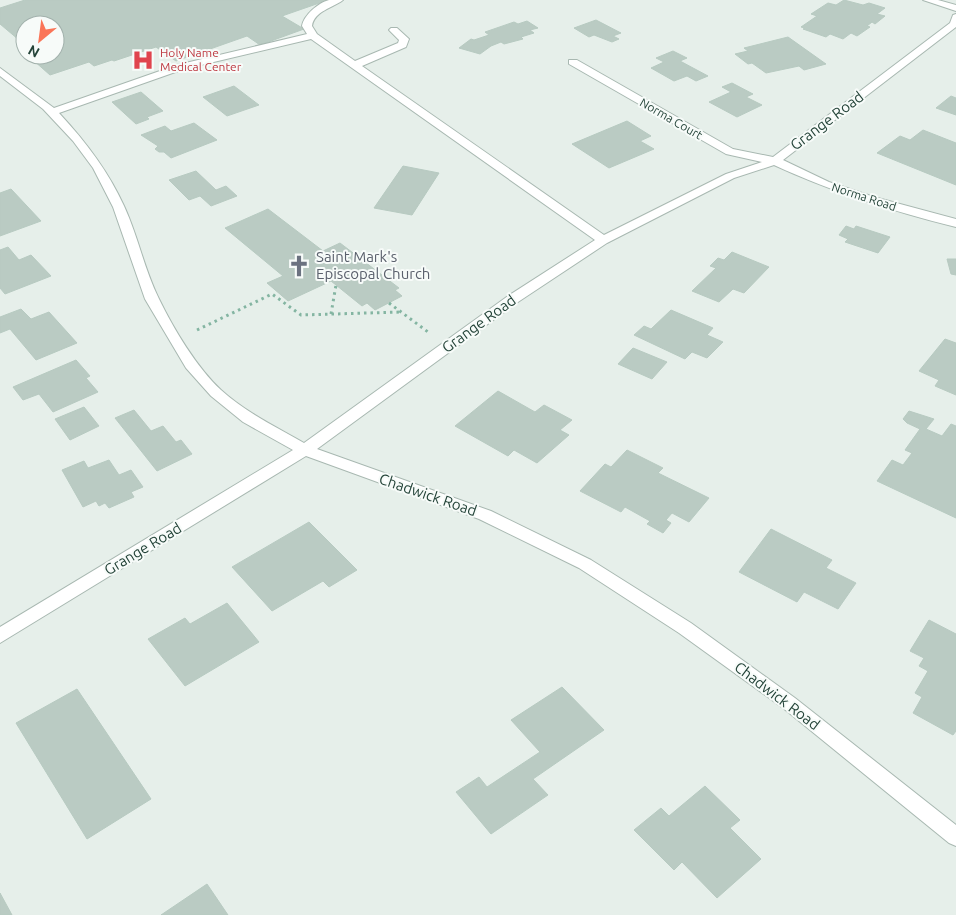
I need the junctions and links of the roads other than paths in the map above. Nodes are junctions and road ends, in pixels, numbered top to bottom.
1 (338, 0) edge
2 (928, 0) edge
3 (956, 8) edge
4 (956, 17) edge
5 (394, 30) dead end
6 (313, 36) junction
7 (573, 62) dead end
8 (355, 65) junction
9 (0, 71) edge
10 (52, 112) junction
11 (775, 161) junction
12 (956, 223) edge
13 (603, 240) junction
14 (304, 450) junction
15 (0, 636) edge
16 (956, 837) edge

1 - 6 street
2 - 3 street
4 - 11 street, Grange Road
5 - 8 street
6 - 8 street
6 - 10 street
7 - 11 street, Norma Court
8 - 13 street
9 - 10 street, Chadwick Road
10 - 14 street, Chadwick Road
11 - 12 street, Norma Road
11 - 13 street, Grange Road
13 - 14 street, Grange Road
14 - 15 street, Grange Road
14 - 16 street, Chadwick Road

